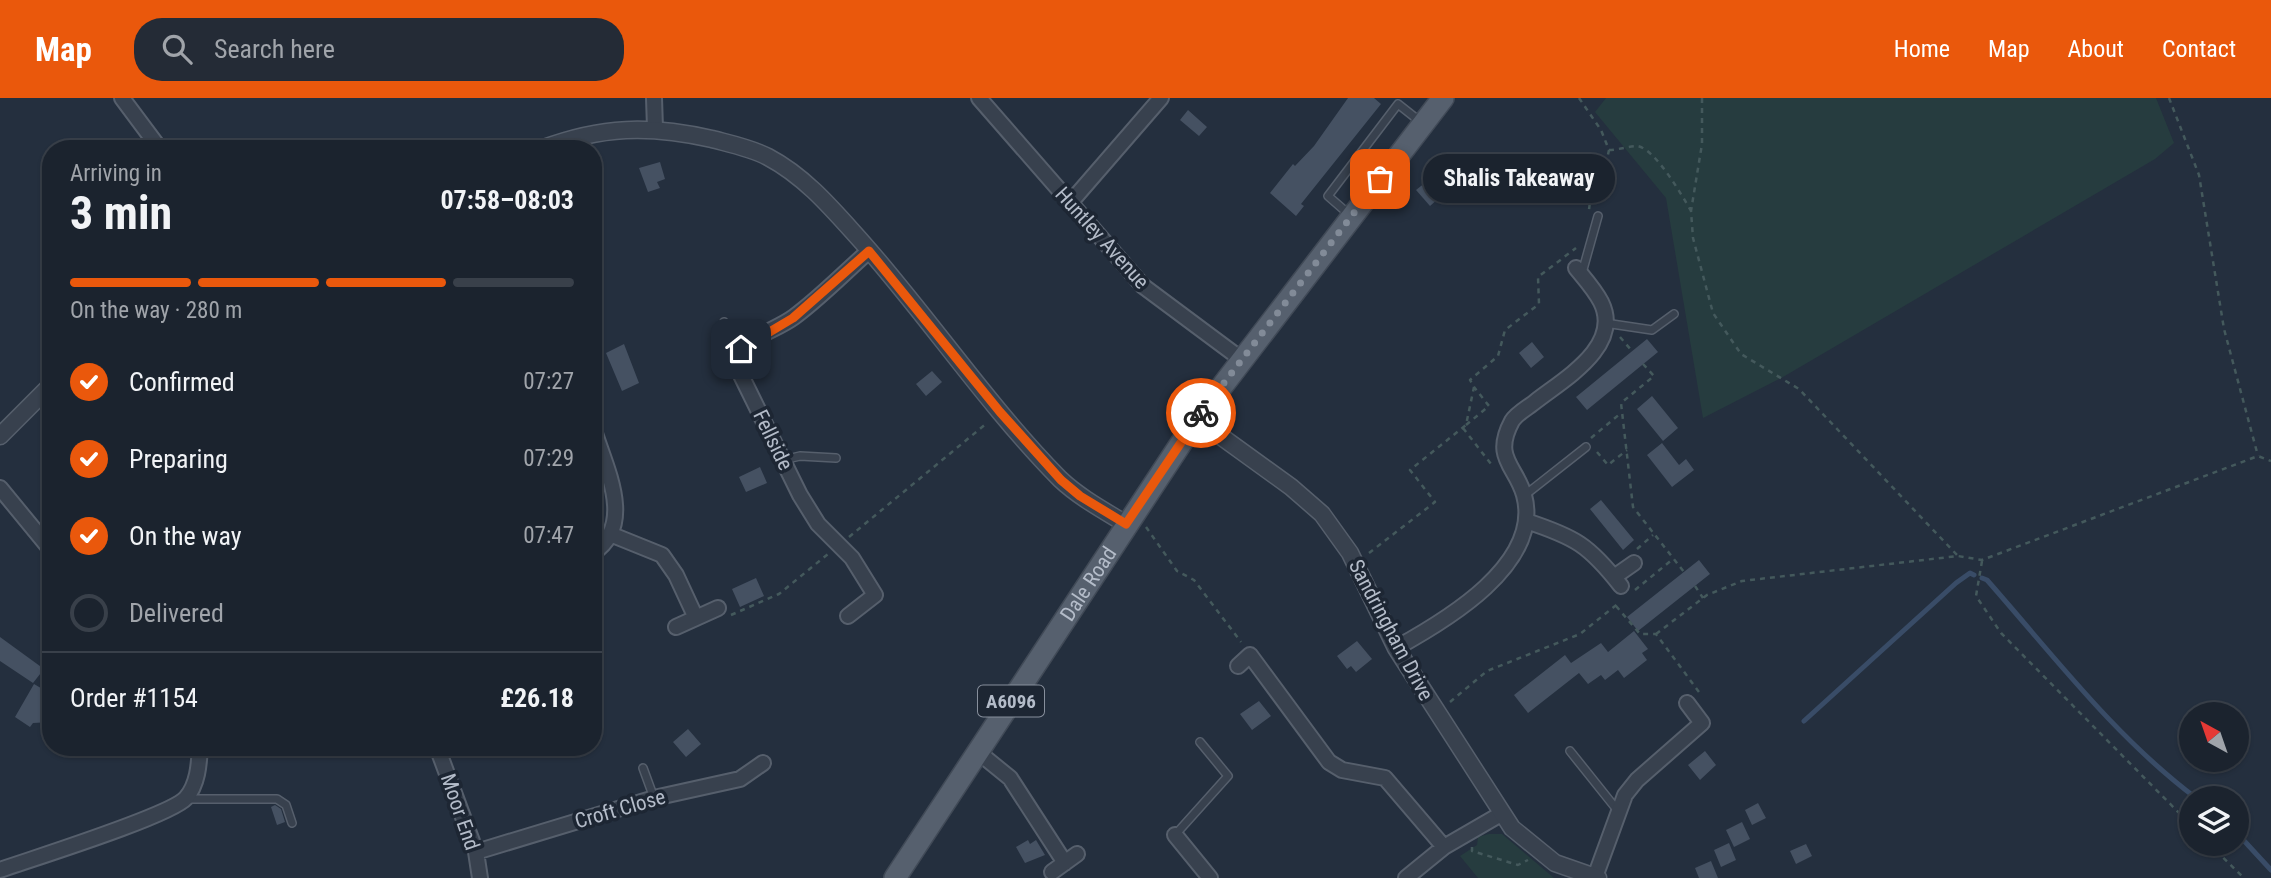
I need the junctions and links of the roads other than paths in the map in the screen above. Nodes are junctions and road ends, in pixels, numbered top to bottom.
1 (122, 98) edge
2 (654, 98) edge
3 (979, 98) edge
4 (1161, 98) edge
5 (1443, 98) edge
6 (1423, 124) junction
7 (655, 128) junction
8 (153, 140) edge
9 (573, 140) edge
10 (1070, 203) junction
11 (1351, 216) junction
12 (1598, 216) dead end
13 (869, 251) junction
14 (1579, 271) joint
15 (1674, 314) dead end
16 (724, 322) dead end
17 (1605, 323) junction
18 (741, 349) junction
19 (1241, 359) junction
20 (42, 394) edge
21 (1197, 419) junction
22 (0, 436) edge
23 (1587, 444) road end
24 (602, 456) edge
25 (836, 458) dead end
26 (783, 460) junction
27 (0, 488) edge
28 (1524, 495) junction
29 (1130, 517) junction
30 (1526, 521) junction
31 (610, 534) junction
32 (42, 539) edge
33 (602, 543) edge
34 (1633, 563) road end
35 (718, 608) road end
36 (848, 616) dead end
37 (696, 618) junction
38 (676, 627) dead end
39 (1396, 648) junction
40 (1238, 666) dead end
41 (1687, 703) dead end
42 (1200, 742) dead end
43 (1570, 751) dead end
44 (978, 752) junction
45 (200, 756) edge
46 (440, 756) edge
47 (762, 763) dead end
48 (642, 768) dead end
49 (654, 798) junction
50 (185, 799) junction
51 (1618, 811) junction
52 (1501, 814) junction
53 (292, 824) dead end
54 (1175, 835) joint
55 (1444, 847) junction
56 (476, 852) junction
57 (0, 870) edge
58 (1052, 872) dead end
59 (1597, 877) edge
60 (480, 878) edge
61 (895, 878) edge
62 (1210, 878) edge
63 (1406, 878) edge

1 - 8 street
2 - 7 street
3 - 10 street, Huntley Avenue
4 - 10 street
5 - 6 main road, Dale Road / A6096
6 - 11 main road, Dale Road / A6096
6 - 11 lane
7 - 9 street
7 - 13 street
10 - 19 street, Huntley Avenue
11 - 19 main road, Dale Road / A6096
12 - 14 lane
13 - 18 street
13 - 29 street
14 - 17 street
15 - 17 lane
16 - 18 lane
17 - 28 street
18 - 26 street, Fellside
19 - 21 main road, Dale Road / A6096
20 - 22 street
21 - 29 main road, Dale Road / A6096
21 - 39 street, Sandringham Drive
23 - 28 lane
24 - 31 street
25 - 26 lane
26 - 36 street, Fellside
27 - 32 street
28 - 30 street
29 - 44 main road, Dale Road / A6096
30 - 34 street
30 - 39 street
31 - 33 street
31 - 37 street
35 - 37 street
37 - 38 street
39 - 52 street, Sandringham Drive
40 - 55 street
41 - 51 street
42 - 54 lane
43 - 51 lane
44 - 58 street
44 - 61 main road, Dale Road / A6096
45 - 50 street
46 - 56 street, Moor End
47 - 49 street, Croft Close
48 - 49 lane
49 - 56 street, Croft Close
50 - 53 lane
50 - 57 street
51 - 59 street
52 - 55 street
52 - 59 street, Sandringham Drive
54 - 62 street
55 - 63 street
56 - 60 street, Moor End

